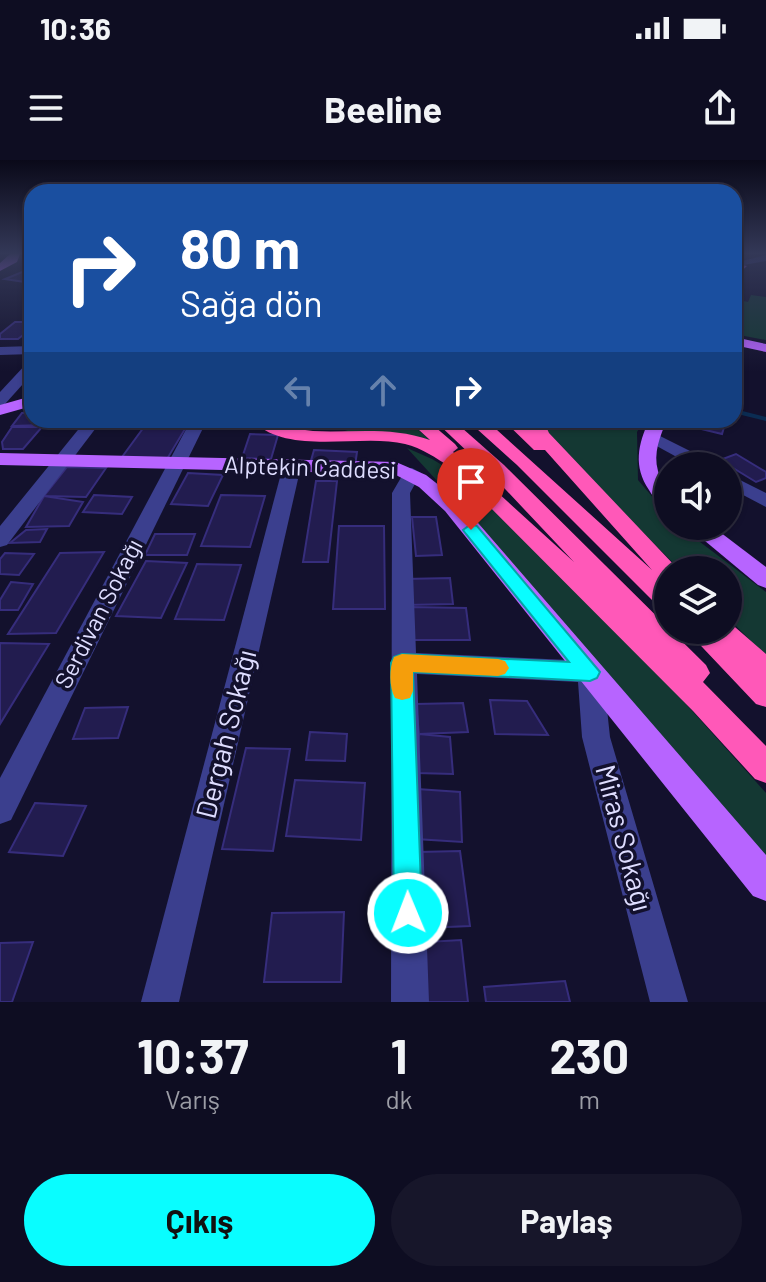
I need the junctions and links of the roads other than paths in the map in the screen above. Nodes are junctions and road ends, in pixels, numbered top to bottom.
1 (742, 344) edge
2 (742, 349) edge
3 (24, 350) edge
4 (0, 351) edge
5 (766, 351) edge
6 (24, 375) edge
7 (24, 399) edge
8 (24, 400) edge
9 (0, 401) edge
10 (24, 401) edge
11 (0, 410) edge
12 (0, 416) edge
13 (88, 428) edge
14 (195, 428) edge
15 (279, 428) edge
16 (309, 428) edge
17 (337, 428) edge
18 (426, 428) edge
19 (452, 428) edge
20 (485, 428) edge
21 (520, 428) edge
22 (538, 428) edge
23 (654, 428) edge
24 (687, 452) edge
25 (0, 459) edge
26 (62, 460) junction
27 (176, 464) junction
28 (292, 466) junction
29 (412, 473) junction
30 (654, 481) edge
31 (742, 487) edge
32 (766, 501) edge
33 (0, 540) edge
34 (716, 540) edge
35 (654, 558) edge
36 (654, 559) edge
37 (766, 579) edge
38 (654, 586) edge
39 (713, 644) edge
40 (738, 644) edge
41 (402, 663) junction
42 (766, 671) edge
43 (590, 672) junction
44 (766, 695) edge
45 (716, 714) junction
46 (766, 747) edge
47 (766, 768) edge
48 (0, 809) edge
49 (766, 883) edge
50 (160, 1002) edge
51 (410, 1002) edge
52 (669, 1002) edge

1 - 5 main road
2 - 5 main road
3 - 4 street
6 - 9 street
7 - 9 main road
8 - 11 main road
10 - 12 main road
13 - 26 street
14 - 27 street, Serdivan Sokağı
15 - 45 highway
16 - 17 highway
18 - 45 highway
19 - 46 highway
20 - 38 highway
21 - 36 highway
22 - 35 highway
23 - 24 street
23 - 30 main road
25 - 26 main road, Alptekin Caddesi
26 - 27 main road, Alptekin Caddesi
26 - 33 street
27 - 28 main road, Alptekin Caddesi
27 - 48 street, Serdivan Sokağı
28 - 29 main road, Alptekin Caddesi
28 - 50 street, Dergah Sokağı
29 - 41 street
29 - 43 main road, Alptekin Caddesi
31 - 32 street
34 - 37 main road
39 - 44 highway
40 - 42 highway
41 - 43 street
41 - 51 street
43 - 49 main road, Alptekin Caddesi
43 - 52 street, Miras Sokağı
45 - 47 highway

